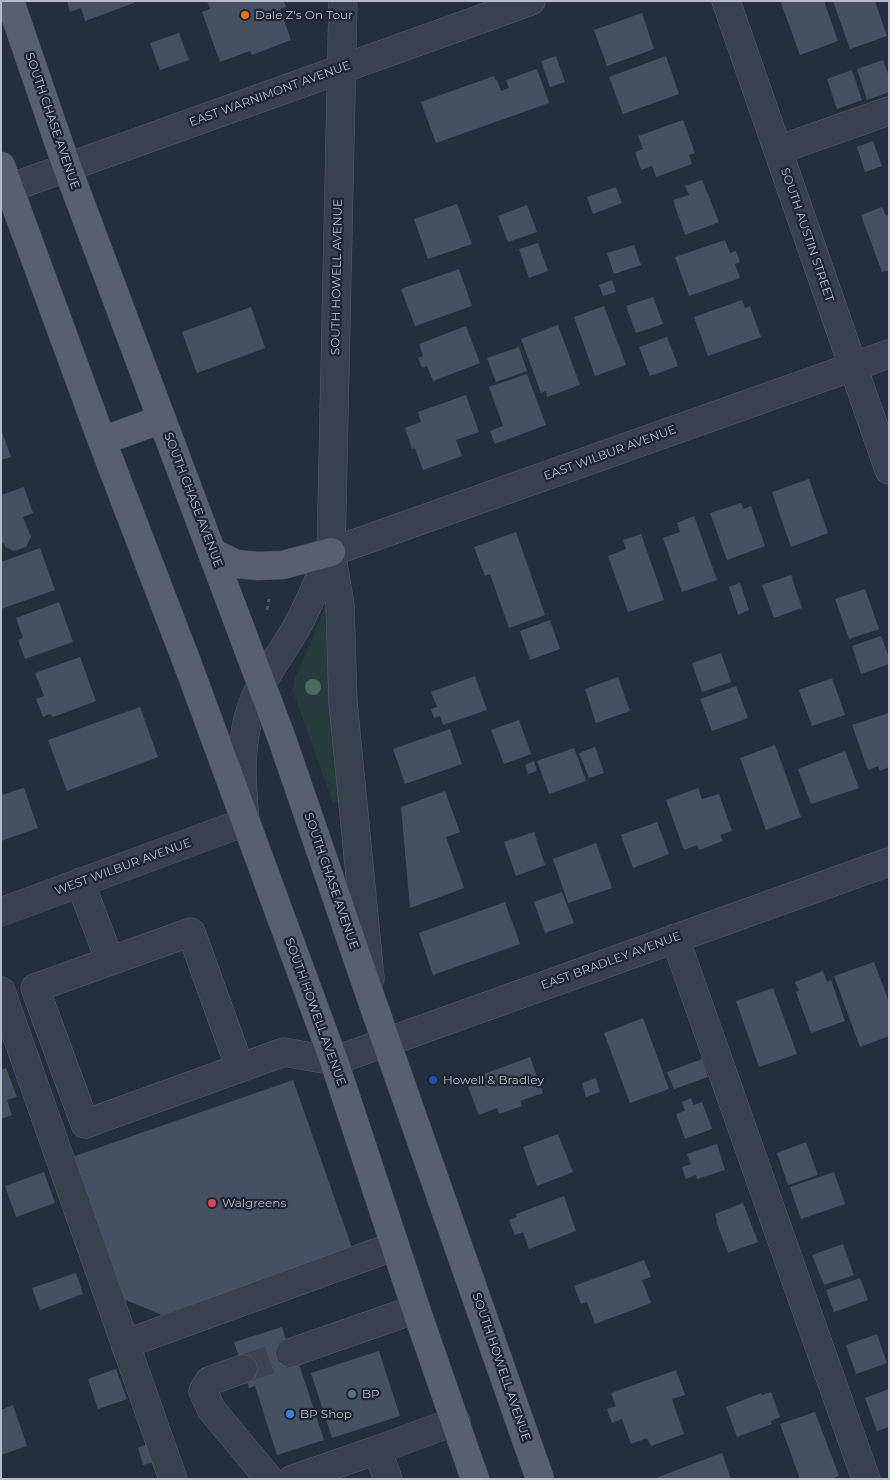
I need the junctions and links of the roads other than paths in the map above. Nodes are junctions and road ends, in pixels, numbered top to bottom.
1 (10, 1) edge
2 (343, 1) edge
3 (531, 1) edge
4 (726, 1) edge
5 (342, 68) junction
6 (889, 111) edge
7 (778, 150) junction
8 (67, 167) junction
9 (4, 182) edge
10 (889, 354) edge
11 (852, 367) junction
12 (162, 419) junction
13 (102, 441) junction
14 (889, 470) edge
15 (212, 552) junction
16 (332, 552) junction
17 (262, 684) junction
18 (246, 822) junction
19 (889, 862) edge
20 (80, 882) junction
21 (1, 912) edge
22 (675, 938) junction
23 (110, 961) junction
24 (1, 991) edge
25 (372, 1001) junction
26 (387, 1042) junction
27 (334, 1061) junction
28 (240, 1068) junction
29 (395, 1246) junction
30 (416, 1309) junction
31 (125, 1344) junction
32 (296, 1351) tunnel mouth
33 (243, 1369) tunnel mouth
34 (456, 1421) junction
35 (377, 1450) junction
36 (173, 1479) edge
37 (269, 1479) edge
38 (293, 1479) edge
39 (388, 1479) edge
40 (475, 1479) edge
41 (540, 1479) edge
42 (866, 1479) edge

1 - 8 main road, SOUTH CHASE AVENUE
2 - 5 street, SOUTH HOWELL AVENUE
3 - 5 street, EAST WARNIMONT AVENUE
4 - 7 street, SOUTH AUSTIN STREET
5 - 8 street, EAST WARNIMONT AVENUE
5 - 16 street, SOUTH HOWELL AVENUE
6 - 7 street
7 - 11 street, SOUTH AUSTIN STREET
8 - 9 street, EAST WARNIMONT AVENUE
8 - 12 main road, SOUTH CHASE AVENUE
9 - 13 main road
10 - 11 street, EAST WILBUR AVENUE
11 - 14 street, SOUTH AUSTIN STREET
11 - 16 street, EAST WILBUR AVENUE
12 - 13 main road
12 - 15 main road, SOUTH CHASE AVENUE
13 - 18 main road
15 - 16 main road
15 - 17 main road, SOUTH CHASE AVENUE
16 - 17 street, SOUTH HOWELL AVENUE
16 - 25 street, SOUTH HOWELL AVENUE
17 - 18 street, SOUTH HOWELL AVENUE
17 - 25 main road, SOUTH CHASE AVENUE
18 - 20 street, WEST WILBUR AVENUE
18 - 27 main road, SOUTH HOWELL AVENUE
19 - 22 street, EAST BRADLEY AVENUE
20 - 21 street, WEST WILBUR AVENUE
20 - 23 street
22 - 26 street, EAST BRADLEY AVENUE
22 - 42 street
23 - 28 street
23 - 28 street
24 - 31 street
25 - 26 main road, SOUTH HOWELL AVENUE
26 - 27 street, EAST BRADLEY AVENUE
26 - 41 main road, SOUTH HOWELL AVENUE
27 - 28 street
27 - 29 main road, SOUTH HOWELL AVENUE
29 - 30 main road, SOUTH HOWELL AVENUE
29 - 31 street
30 - 32 street
30 - 34 main road, SOUTH HOWELL AVENUE
31 - 36 street
33 - 37 street
34 - 35 street
34 - 40 main road, SOUTH HOWELL AVENUE
35 - 38 street
35 - 39 street

